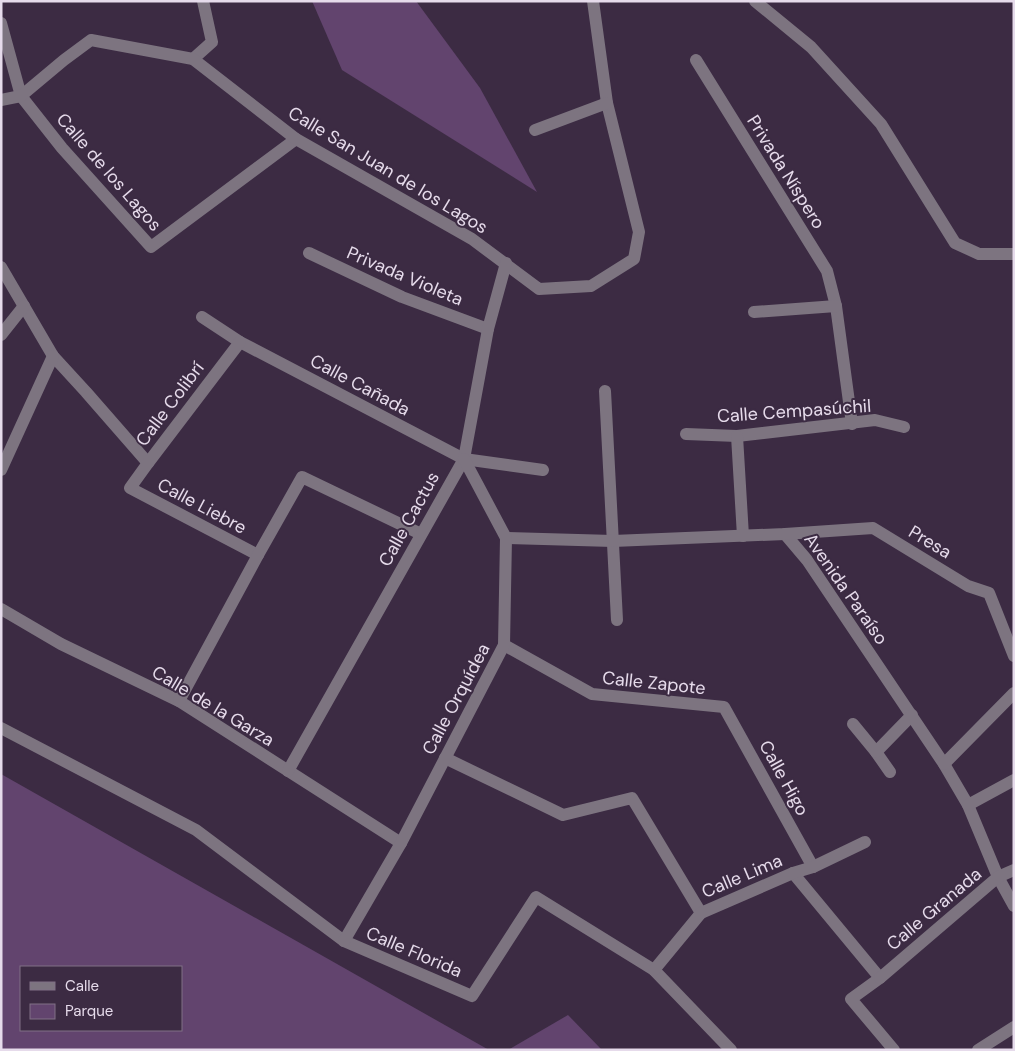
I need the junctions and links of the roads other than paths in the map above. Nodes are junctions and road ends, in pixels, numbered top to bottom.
1 (203, 1) edge
2 (593, 1) edge
3 (755, 1) edge
4 (1, 23) edge
5 (193, 59) junction
6 (696, 60) dead end
7 (21, 96) junction
8 (1, 100) edge
9 (607, 103) junction
10 (535, 130) dead end
11 (296, 139) junction
12 (308, 253) dead end
13 (1014, 254) edge
14 (506, 264) junction
15 (1, 267) edge
16 (24, 306) junction
17 (836, 306) junction
18 (754, 312) dead end
19 (202, 317) dead end
20 (488, 329) junction
21 (1, 335) edge
22 (240, 342) junction
23 (53, 356) junction
24 (605, 391) dead end
25 (852, 424) junction
26 (904, 427) dead end
27 (686, 434) dead end
28 (737, 436) junction
29 (464, 459) junction
30 (148, 463) junction
31 (1, 470) edge
32 (543, 470) dead end
33 (130, 488) joint
34 (421, 534) junction
35 (785, 534) junction
36 (743, 536) junction
37 (506, 538) junction
38 (613, 541) junction
39 (258, 555) junction
40 (1, 610) edge
41 (617, 620) dead end
42 (504, 645) junction
43 (1014, 656) edge
44 (1014, 693) edge
45 (179, 702) junction
46 (724, 707) joint
47 (912, 715) junction
48 (853, 724) dead end
49 (1, 728) edge
50 (876, 752) junction
51 (445, 758) junction
52 (944, 764) junction
53 (288, 771) junction
54 (890, 772) dead end
55 (1014, 780) edge
56 (968, 805) junction
57 (865, 842) dead end
58 (401, 843) junction
59 (813, 867) junction
60 (1014, 870) edge
61 (793, 872) junction
62 (998, 877) junction
63 (1014, 906) edge
64 (701, 913) junction
65 (344, 941) junction
66 (654, 970) junction
67 (880, 978) junction
68 (1014, 1026) edge
69 (731, 1050) edge
70 (894, 1050) edge
71 (978, 1050) edge

1 - 5 street
2 - 9 street, Calle San Juan de los Lagos
3 - 13 street
4 - 7 street
5 - 7 street, Calle San Juan de los Lagos
5 - 11 street, Calle San Juan de los Lagos
6 - 17 street, Privada Níspero
7 - 8 street
7 - 11 street, Calle de los Lagos
9 - 10 street
9 - 14 street, Calle San Juan de los Lagos
11 - 14 street, Calle San Juan de los Lagos
12 - 20 street, Privada Violeta
14 - 20 street, Calle Cactus
15 - 16 street
16 - 21 street
16 - 23 street
17 - 18 street
17 - 25 street, Privada Níspero
19 - 22 street, Calle Cañada
20 - 29 street, Calle Cactus
22 - 29 street, Calle Cañada
22 - 30 street, Calle Colibrí
23 - 30 street
23 - 31 street
24 - 38 street
25 - 26 street, Calle Cempasúchil
25 - 28 street, Calle Cempasúchil
27 - 28 street, Calle Cempasúchil
28 - 36 street
29 - 32 street
29 - 34 street, Calle Cactus
29 - 37 street, Calle Orquídea
30 - 33 street, Calle Colibrí
33 - 39 street, Calle Liebre
34 - 39 street
34 - 53 street, Calle Cactus
35 - 36 street, Avenida Paraíso
35 - 43 street, Presa
35 - 47 street, Avenida Paraíso
36 - 38 street, Avenida Paraíso
37 - 38 street, Avenida Paraíso
37 - 42 street, Calle Orquídea
38 - 41 street
39 - 45 street
40 - 45 street, Calle de la Garza
42 - 46 street, Calle Zapote
42 - 51 street, Calle Orquídea
44 - 52 street
45 - 53 street, Calle de la Garza
46 - 59 street, Calle Higo
47 - 50 street
47 - 52 street, Avenida Paraíso
48 - 50 street
49 - 65 street
50 - 54 street
51 - 58 street, Calle Orquídea
51 - 64 street
52 - 56 street, Avenida Paraíso
53 - 58 street, Calle de la Garza
55 - 56 street
56 - 62 street, Avenida Paraíso
57 - 59 street, Calle Lima
58 - 65 street, Calle Orquídea
59 - 61 street, Calle Lima
60 - 62 street, Calle Granada
61 - 64 street, Calle Lima
61 - 67 street
62 - 63 street, Avenida Paraíso
62 - 67 street, Calle Granada
64 - 66 street, Calle Lima
65 - 66 street, Calle Florida
66 - 69 street
67 - 70 street, Calle Granada
68 - 71 street

